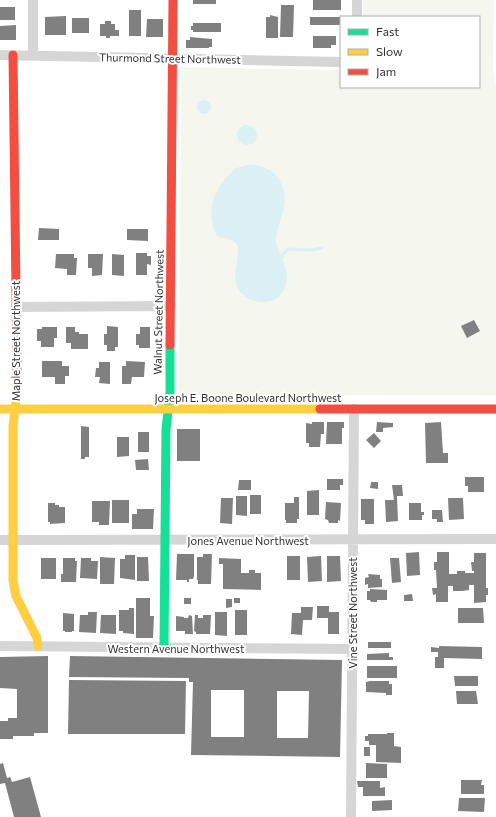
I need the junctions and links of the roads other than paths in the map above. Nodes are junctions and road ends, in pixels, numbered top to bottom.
1 (33, 0) edge
2 (173, 0) edge
3 (357, 0) edge
4 (357, 16) edge
5 (0, 55) edge
6 (13, 55) junction
7 (33, 55) junction
8 (173, 58) junction
9 (340, 62) edge
10 (171, 306) junction
11 (16, 307) junction
12 (0, 409) edge
13 (15, 409) junction
14 (168, 409) junction
15 (354, 409) junction
16 (496, 409) edge
17 (496, 539) edge
18 (0, 540) edge
19 (12, 540) junction
20 (165, 540) junction
21 (352, 540) junction
22 (0, 646) edge
23 (38, 646) junction
24 (164, 647) junction
25 (352, 649) junction
26 (351, 817) edge

1 - 7 street
2 - 8 street, Walnut Street Northwest
3 - 4 street
5 - 6 street, Thurmond Street Northwest
6 - 7 street, Thurmond Street Northwest
6 - 11 street, Maple Street Northwest
7 - 8 street, Thurmond Street Northwest
8 - 9 street, Thurmond Street Northwest
8 - 10 street, Walnut Street Northwest
10 - 11 street
10 - 14 street, Walnut Street Northwest
11 - 13 street, Maple Street Northwest
12 - 13 street, Joseph E. Boone Boulevard Northwest
13 - 14 street, Joseph E. Boone Boulevard Northwest
13 - 19 street, Maple Street Northwest
14 - 15 street, Joseph E. Boone Boulevard Northwest
14 - 20 street, Walnut Street Northwest
15 - 16 street, Joseph E. Boone Boulevard Northwest
15 - 21 street, Vine Street Northwest
17 - 21 street, Jones Avenue Northwest
18 - 19 street, Jones Avenue Northwest
19 - 20 street, Jones Avenue Northwest
19 - 23 street, Maple Street Northwest
20 - 21 street, Jones Avenue Northwest
20 - 24 street, Walnut Street Northwest
21 - 25 street, Vine Street Northwest
22 - 23 street, Western Avenue Northwest
23 - 24 street, Western Avenue Northwest
24 - 25 street, Western Avenue Northwest
25 - 26 street, Vine Street Northwest

